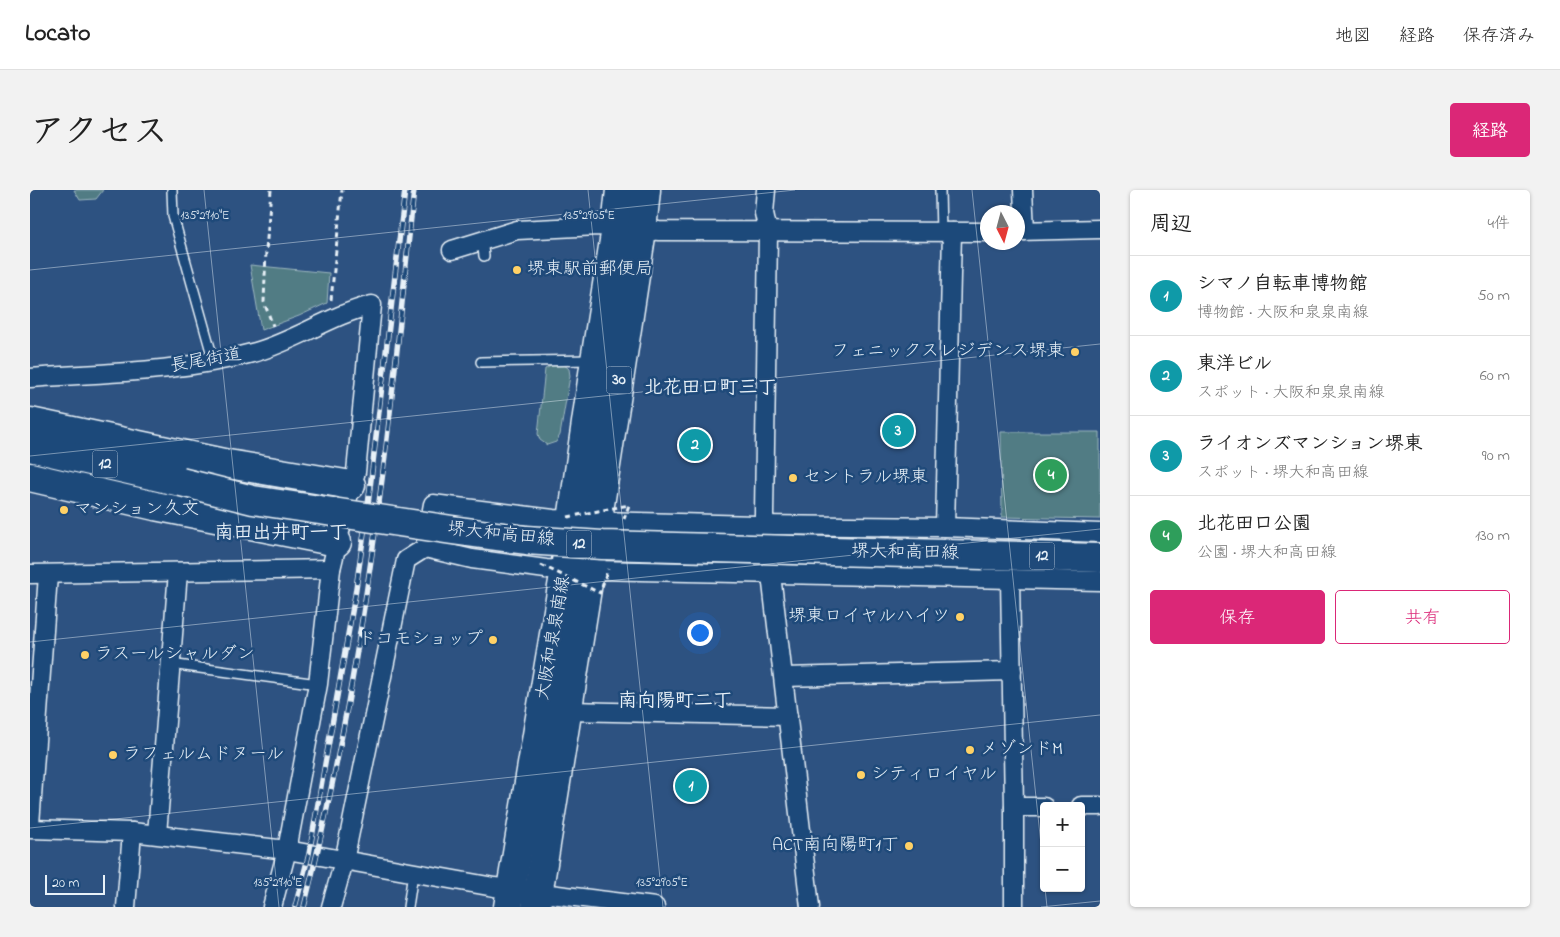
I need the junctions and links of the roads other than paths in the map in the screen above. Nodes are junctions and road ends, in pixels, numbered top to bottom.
1 (172, 190) edge
2 (620, 190) edge
3 (646, 190) edge
4 (766, 190) edge
5 (940, 190) edge
6 (1023, 190) edge
7 (1022, 205) edge
8 (629, 229) junction
9 (1100, 229) edge
10 (1025, 231) edge
11 (768, 232) junction
12 (947, 232) junction
13 (980, 232) edge
14 (452, 250) dead end
15 (595, 360) junction
16 (214, 362) junction
17 (481, 362) dead end
18 (30, 378) edge
19 (30, 422) edge
20 (30, 447) edge
21 (30, 477) edge
22 (351, 485) junction
23 (585, 520) junction
24 (766, 525) junction
25 (945, 527) junction
26 (1100, 533) edge
27 (337, 542) junction
28 (425, 548) junction
29 (1100, 558) edge
30 (331, 569) junction
31 (578, 570) junction
32 (178, 572) junction
33 (30, 574) edge
34 (48, 575) junction
35 (772, 575) junction
36 (1010, 579) junction
37 (1100, 580) edge
38 (170, 664) junction
39 (1012, 670) junction
40 (784, 677) junction
41 (318, 684) junction
42 (568, 710) junction
43 (788, 716) junction
44 (1085, 806) edge
45 (1100, 806) edge
46 (1014, 807) junction
47 (1040, 807) edge
48 (30, 824) edge
49 (30, 829) edge
50 (132, 832) junction
51 (157, 834) junction
52 (287, 850) junction
53 (344, 861) junction
54 (413, 873) junction
55 (509, 898) edge
56 (537, 900) edge
57 (126, 907) edge
58 (272, 907) edge
59 (332, 907) edge
60 (408, 907) edge
61 (654, 907) edge
62 (810, 907) edge
63 (1014, 907) edge

1 - 16 lane
2 - 8 main road, 大阪和泉泉南線 / 30
3 - 8 main road, 大阪和泉泉南線 / 30
4 - 11 street
5 - 12 lane
6 - 7 street
8 - 11 street
8 - 14 street
8 - 15 main road, 大阪和泉泉南線 / 30
8 - 23 main road, 大阪和泉泉南線 / 30
9 - 10 street
11 - 12 street
11 - 24 street
12 - 13 street
12 - 25 street
15 - 17 lane
15 - 23 main road, 大阪和泉泉南線 / 30
16 - 18 street, 長尾街道
16 - 22 street, 長尾街道
19 - 22 main road
20 - 29 main road, 堺大和高田線 / 12, bridge
21 - 27 main road
22 - 27 street
23 - 24 street
23 - 28 street
23 - 31 main road, 大阪和泉泉南線 / 30
24 - 25 street
24 - 35 street
25 - 26 street
27 - 30 street
28 - 31 street
28 - 53 street
30 - 32 street
30 - 41 street
31 - 35 street
31 - 42 main road, 大阪和泉泉南線 / 30
31 - 55 main road, 大阪和泉泉南線 / 30
32 - 34 street
32 - 38 street
33 - 34 street
34 - 48 street
35 - 36 street
35 - 40 street
36 - 37 street
36 - 39 street
38 - 41 lane
38 - 51 street
39 - 40 street
39 - 46 street
40 - 43 street
41 - 52 street
42 - 43 street
42 - 56 main road, 大阪和泉泉南線 / 30
43 - 62 street
44 - 45 street
46 - 47 street
46 - 63 street
49 - 50 street
50 - 51 street
50 - 57 street
51 - 52 street
52 - 53 street
52 - 58 street
53 - 54 street
53 - 59 street
54 - 55 street
54 - 60 lane
55 - 56 street
56 - 61 street

